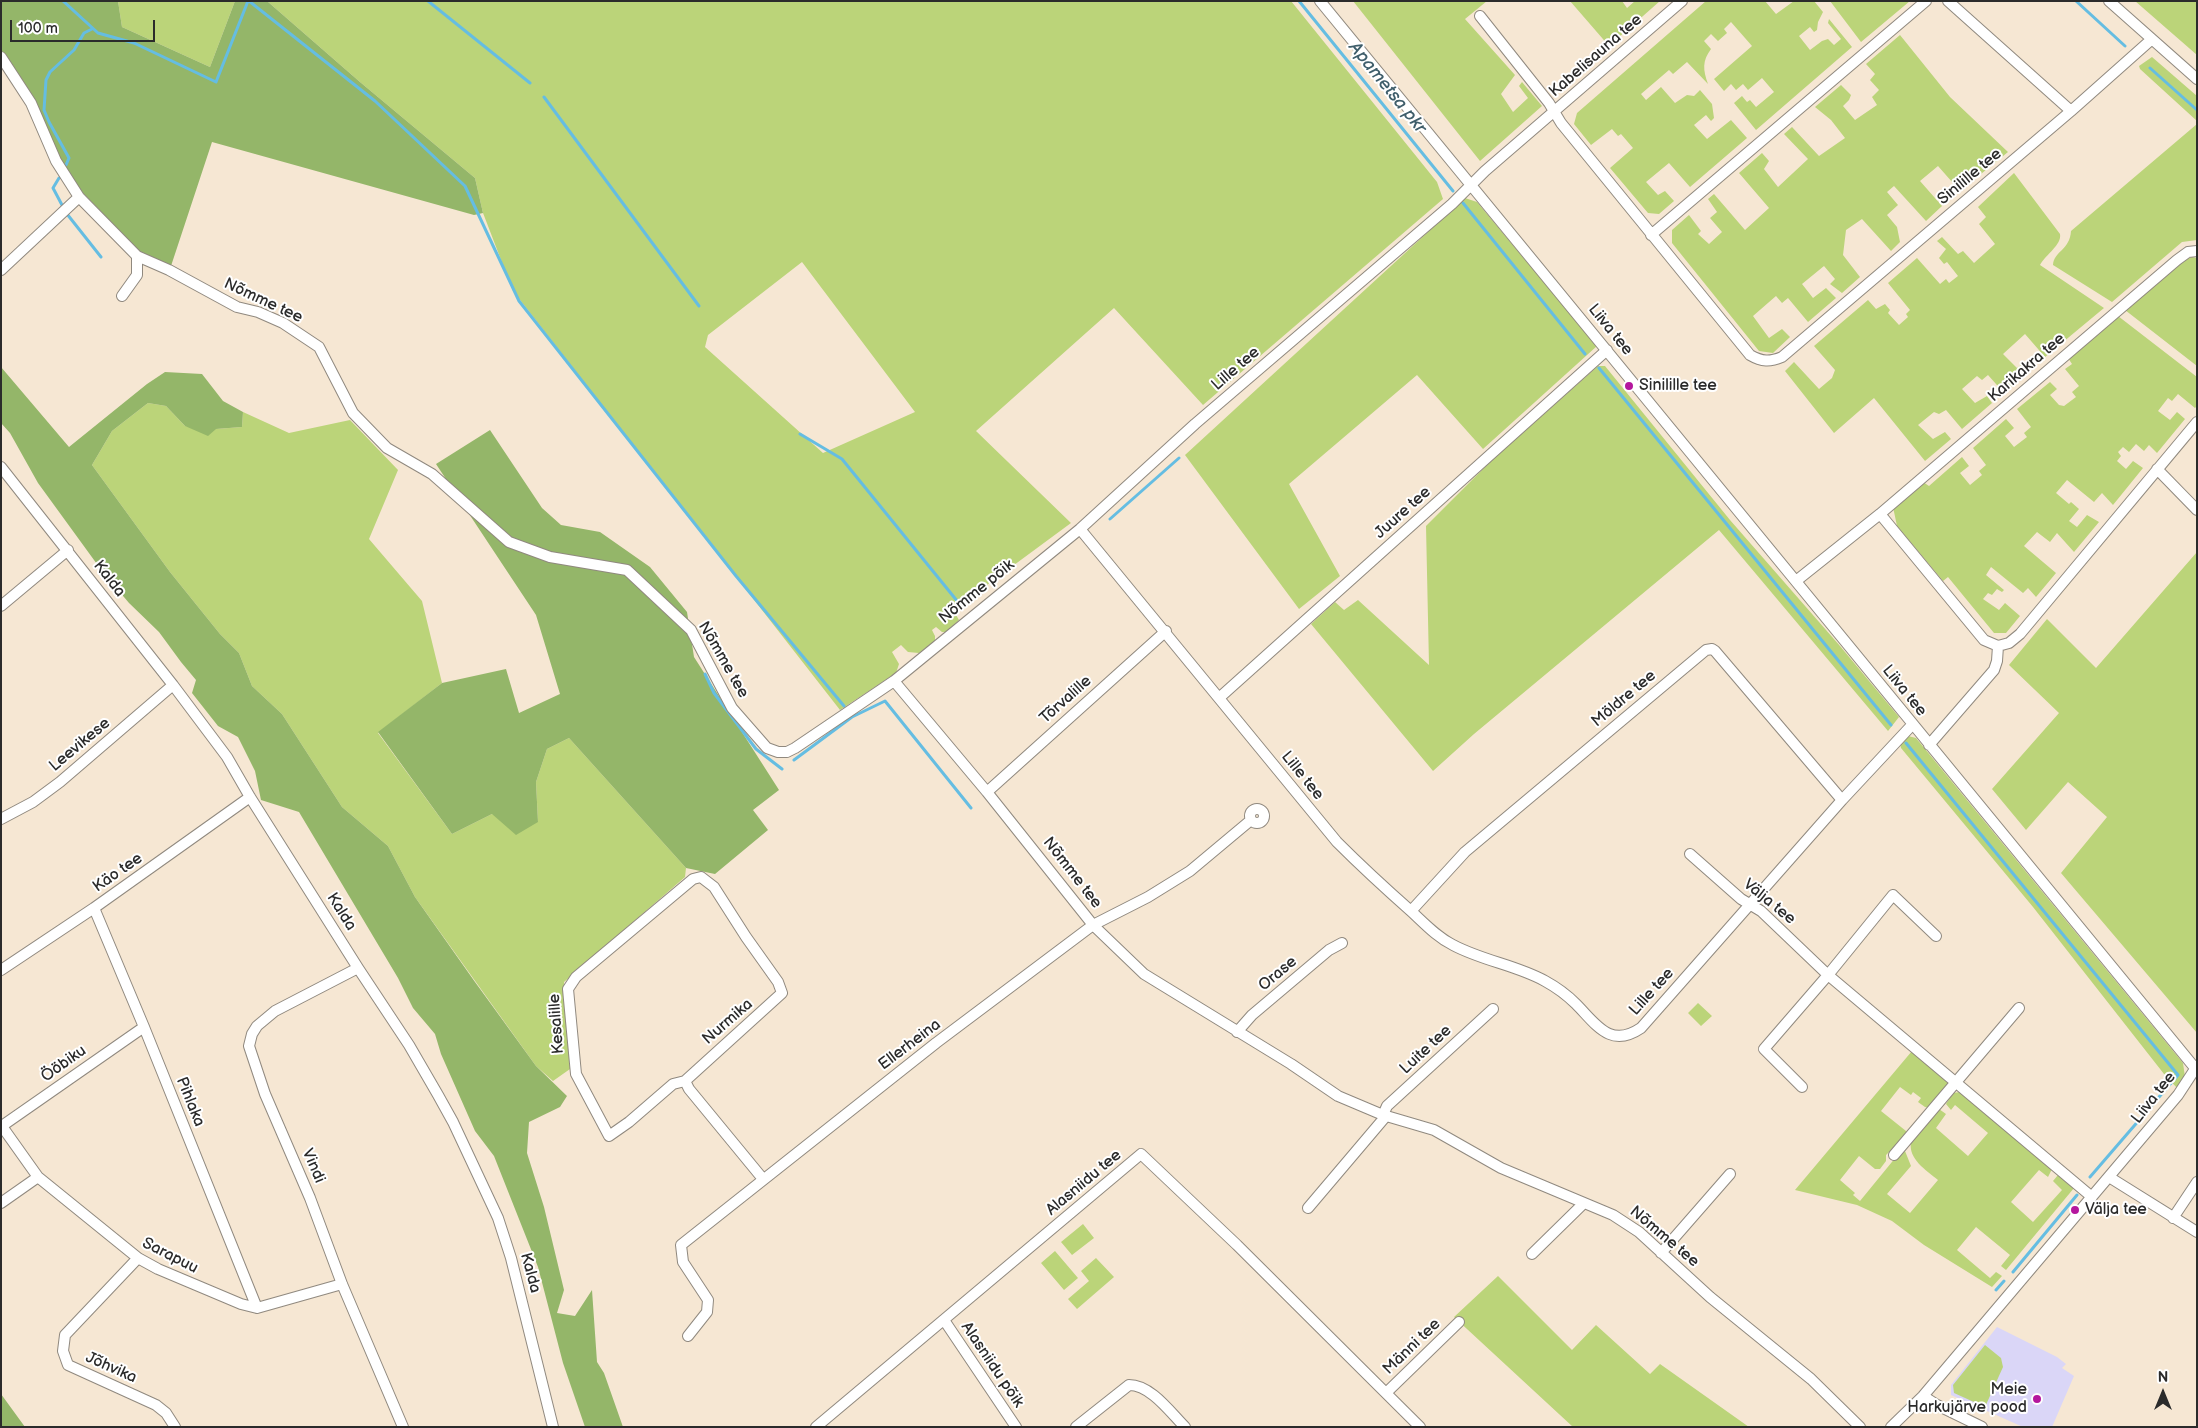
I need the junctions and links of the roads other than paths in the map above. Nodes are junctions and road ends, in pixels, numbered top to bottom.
1 (1320, 1) edge
2 (1926, 1) edge
3 (1948, 1) edge
4 (2109, 1) edge
5 (1679, 2) edge
6 (1480, 16) dead end
7 (2152, 40) junction
8 (1, 57) edge
9 (2197, 78) edge
10 (2071, 111) junction
11 (1555, 112) junction
12 (1471, 185) junction
13 (79, 197) junction
14 (1652, 235) junction
15 (2197, 251) edge
16 (138, 256) junction
17 (1, 270) edge
18 (122, 296) dead end
19 (1607, 350) junction
20 (2197, 422) edge
21 (1, 467) edge
22 (2158, 469) junction
23 (2197, 510) edge
24 (1880, 514) junction
25 (1080, 529) junction
26 (68, 550) junction
27 (1796, 581) junction
28 (1, 606) edge
29 (1166, 631) junction
30 (1998, 646) junction
31 (894, 680) junction
32 (174, 685) junction
33 (1219, 698) junction
34 (1912, 725) junction
35 (1929, 745) junction
36 (988, 792) junction
37 (250, 797) junction
38 (1842, 800) junction
39 (3, 815) edge
40 (1251, 820) dead end
41 (1690, 854) dead end
42 (708, 881) joint
43 (1750, 905) junction
44 (94, 908) junction
45 (1411, 911) junction
46 (1093, 925) junction
47 (1936, 936) dead end
48 (1342, 943) dead end
49 (358, 968) junction
50 (1, 970) edge
51 (1828, 974) junction
52 (2019, 1008) dead end
53 (1493, 1009) dead end
54 (144, 1027) junction
55 (1237, 1032) junction
56 (2196, 1067) edge
57 (685, 1081) junction
58 (1956, 1084) junction
59 (1802, 1087) dead end
60 (1385, 1115) junction
61 (2, 1125) edge
62 (1894, 1155) dead end
63 (1730, 1174) dead end
64 (38, 1177) junction
65 (2109, 1177) junction
66 (763, 1178) junction
67 (2197, 1182) edge
68 (2092, 1197) junction
69 (1, 1203) edge
70 (1584, 1203) junction
71 (1308, 1208) dead end
72 (2173, 1218) junction
73 (2197, 1232) edge
74 (1662, 1253) junction
75 (1532, 1254) dead end
76 (138, 1258) junction
77 (342, 1284) junction
78 (257, 1308) junction
79 (944, 1320) junction
80 (1459, 1322) dead end
81 (688, 1336) dead end
82 (1386, 1393) junction
83 (1923, 1396) junction
84 (175, 1427) edge
85 (403, 1427) edge
86 (553, 1427) edge
87 (816, 1427) edge
88 (1016, 1427) edge
89 (1076, 1427) edge
90 (1185, 1427) edge
91 (1420, 1427) edge
92 (1860, 1427) edge
93 (1892, 1427) edge
94 (1982, 1427) edge

1 - 12 street, Liiva tee
2 - 14 street
3 - 10 street
4 - 7 street
5 - 11 street, Kabelisauna tee
6 - 11 street, Kabelisauna tee
7 - 9 street
7 - 10 street, Sinilille tee
8 - 13 street, Nõmme tee
10 - 14 street, Sinilille tee
11 - 12 street, Kabelisauna tee
11 - 14 street, Sinilille tee
12 - 19 street, Liiva tee
12 - 25 street, Lille tee
13 - 16 street, Nõmme tee
13 - 17 street
15 - 24 street, Karikakra tee
16 - 18 street
16 - 31 street, Nõmme tee
19 - 27 street, Liiva tee
19 - 33 street, Juure tee
20 - 22 street
21 - 26 street, Kalda
22 - 23 street
22 - 30 street
24 - 27 street, Karikakra tee
24 - 30 street
25 - 29 street, Lille tee
25 - 31 street, Nõmme põik
26 - 28 street
26 - 32 street, Kalda
27 - 34 street, Liiva tee
29 - 33 street, Lille tee
29 - 36 street, Tõrvalille
30 - 35 street
31 - 36 street, Nõmme tee
32 - 37 street, Kalda
32 - 39 street, Leevikese
33 - 45 street, Lille tee
34 - 35 street, Liiva tee
34 - 38 street, Lille tee
35 - 56 street, Liiva tee
36 - 46 street, Nõmme tee
37 - 44 street, Käo tee
37 - 49 street, Kalda
38 - 43 street, Lille tee
38 - 45 street, Möldre tee
40 - 46 street, Ellerheina
41 - 43 street, Välja tee
42 - 57 street, Nurmika
42 - 57 street, Kesalille
43 - 45 street, Lille tee
43 - 51 street, Välja tee
44 - 50 street, Käo tee
44 - 54 street, Pihlaka
46 - 55 street, Nõmme tee
46 - 66 street, Ellerheina
47 - 51 street
48 - 55 street, Orase
49 - 77 street, Vindi
49 - 86 street, Kalda
51 - 58 street, Välja tee
51 - 59 street
52 - 58 street
53 - 60 street, Luite tee
54 - 61 street, Ööbiku
54 - 78 street, Pihlaka
55 - 60 street, Nõmme tee
56 - 65 street, Liiva tee
57 - 66 street
58 - 62 street
58 - 68 street, Välja tee
60 - 70 street, Nõmme tee
60 - 71 street
61 - 64 street, Sarapuu
63 - 74 street
64 - 69 street
64 - 76 street, Sarapuu
65 - 68 street, Liiva tee
65 - 72 street
66 - 81 street, Ellerheina
67 - 72 street
68 - 83 street, Liiva tee
70 - 74 street, Nõmme tee
70 - 75 street
72 - 73 street
74 - 92 street, Nõmme tee
76 - 78 street, Sarapuu
76 - 84 street, Jõhvika
77 - 78 street
77 - 85 street, Vindi
79 - 82 street, Alasniidu tee
79 - 87 street, Alasniidu tee
79 - 88 street, Alasniidu põik
80 - 82 street, Männi tee
82 - 91 street, Alasniidu tee
83 - 93 street, Liiva tee
83 - 94 street
89 - 90 street

